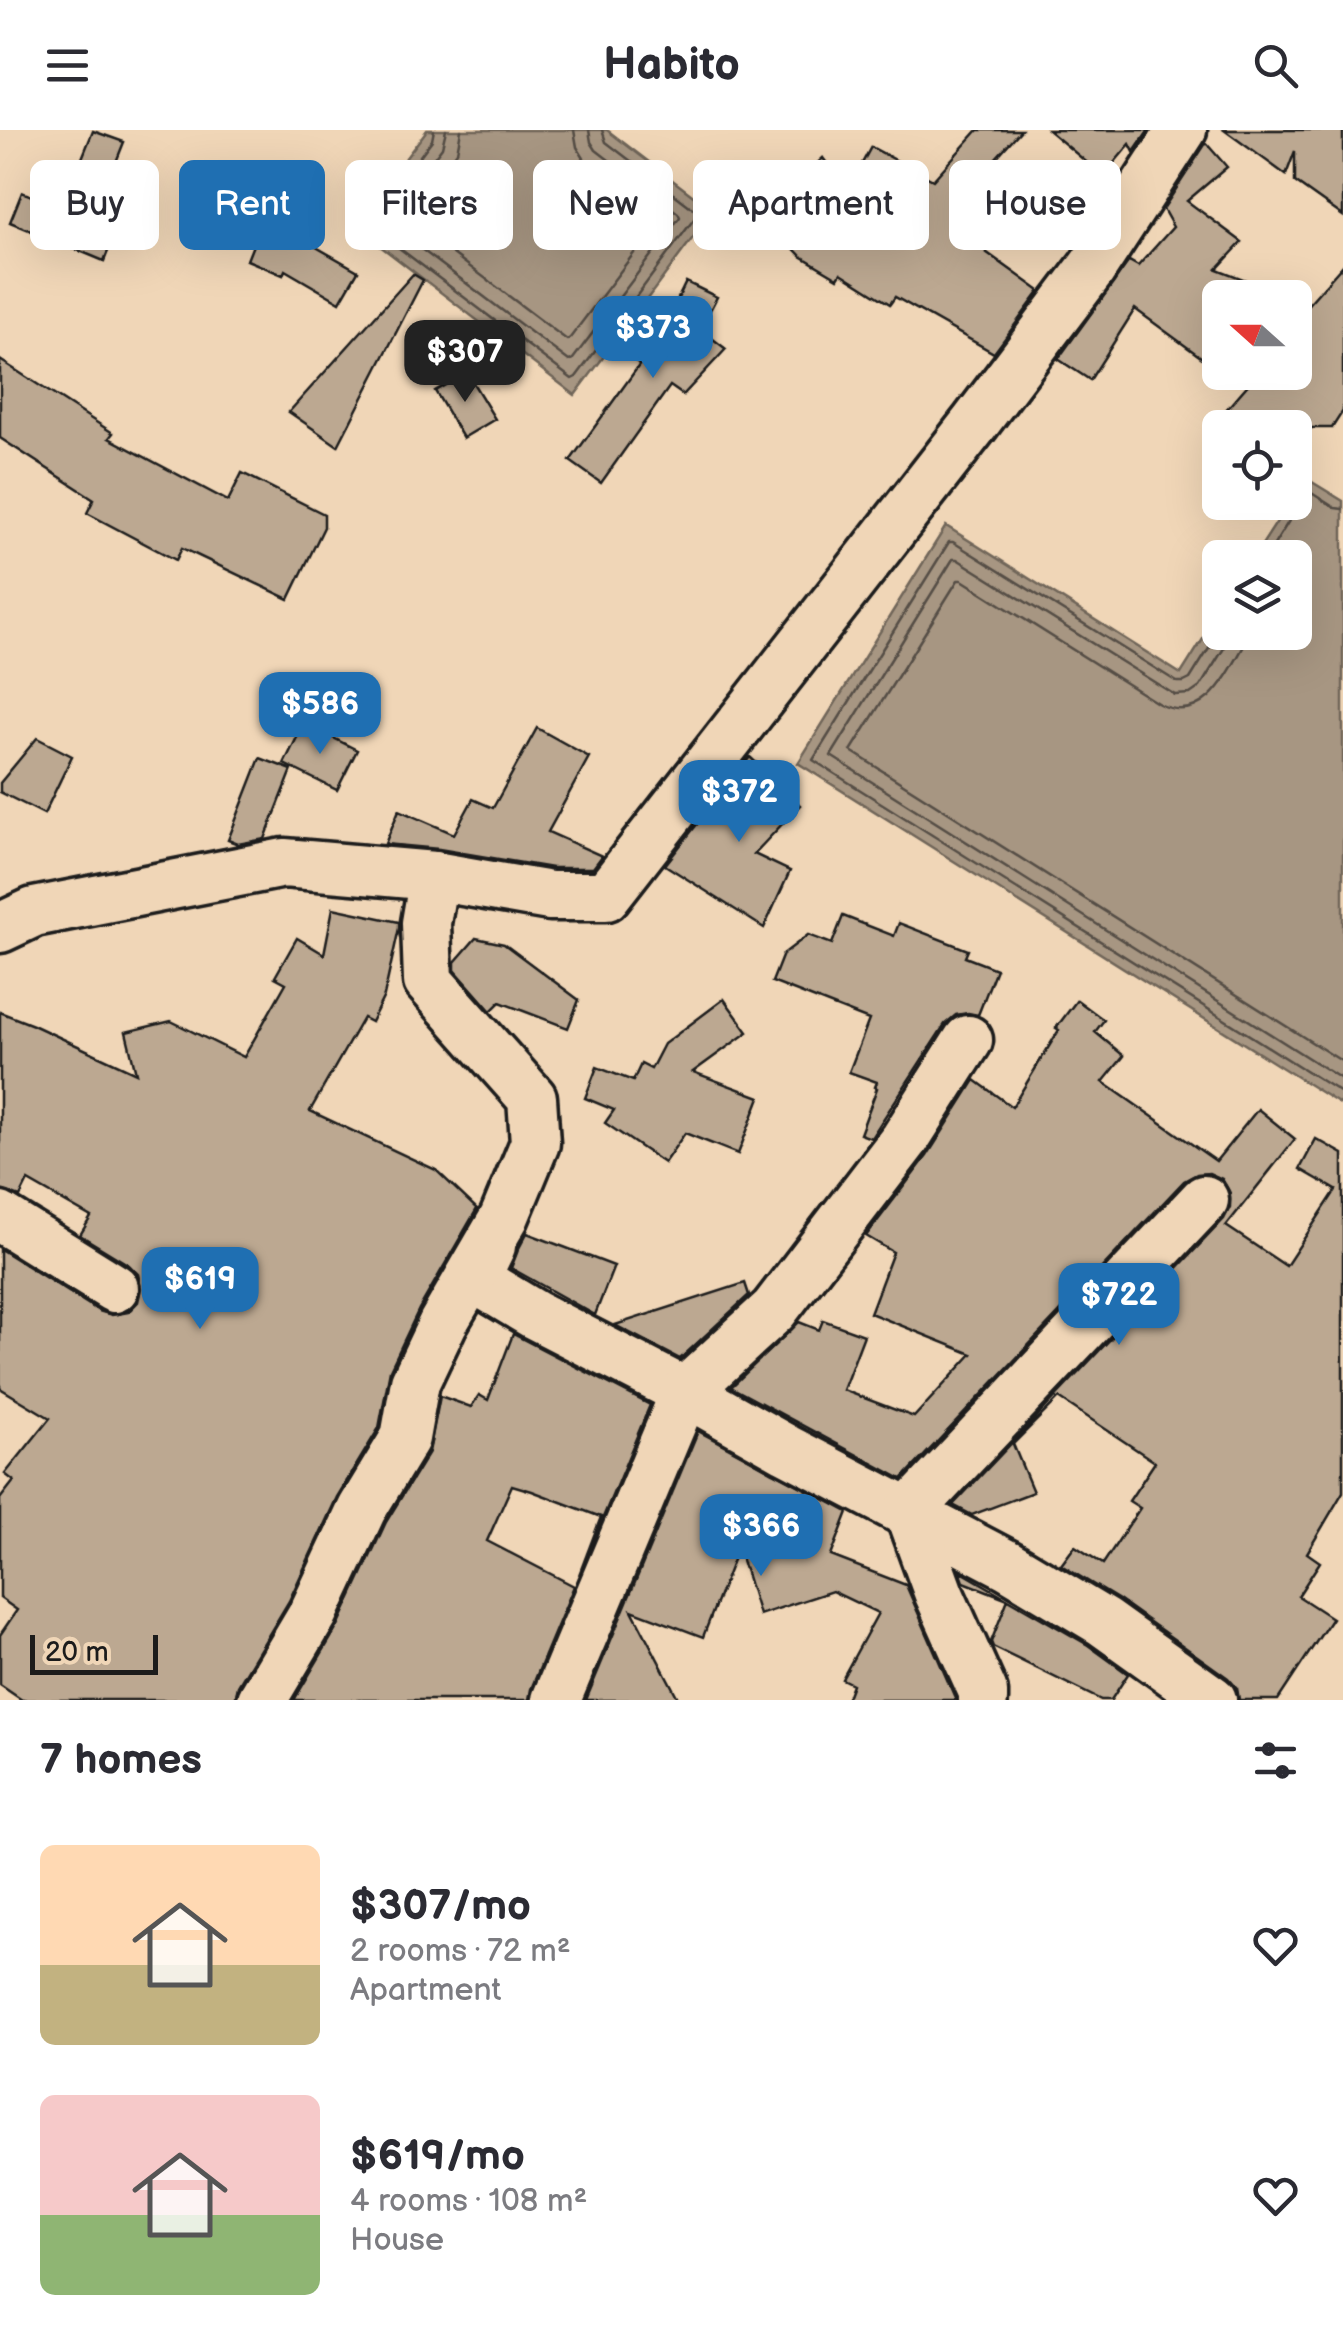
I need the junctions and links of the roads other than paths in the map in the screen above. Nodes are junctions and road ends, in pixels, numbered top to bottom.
1 (1182, 130) edge
2 (434, 876) junction
3 (0, 928) edge
4 (968, 1040) dead end
5 (1204, 1200) dead end
6 (0, 1218) edge
7 (504, 1218) junction
8 (114, 1288) dead end
9 (685, 1392) junction
10 (909, 1512) junction
11 (262, 1700) edge
12 (556, 1700) edge
13 (983, 1700) edge
14 (1212, 1700) edge

1 - 2 street
2 - 3 street
2 - 7 street
4 - 9 street
5 - 10 street
6 - 8 street
7 - 9 street
7 - 11 street
9 - 10 street
9 - 12 street
10 - 13 street
10 - 14 street

